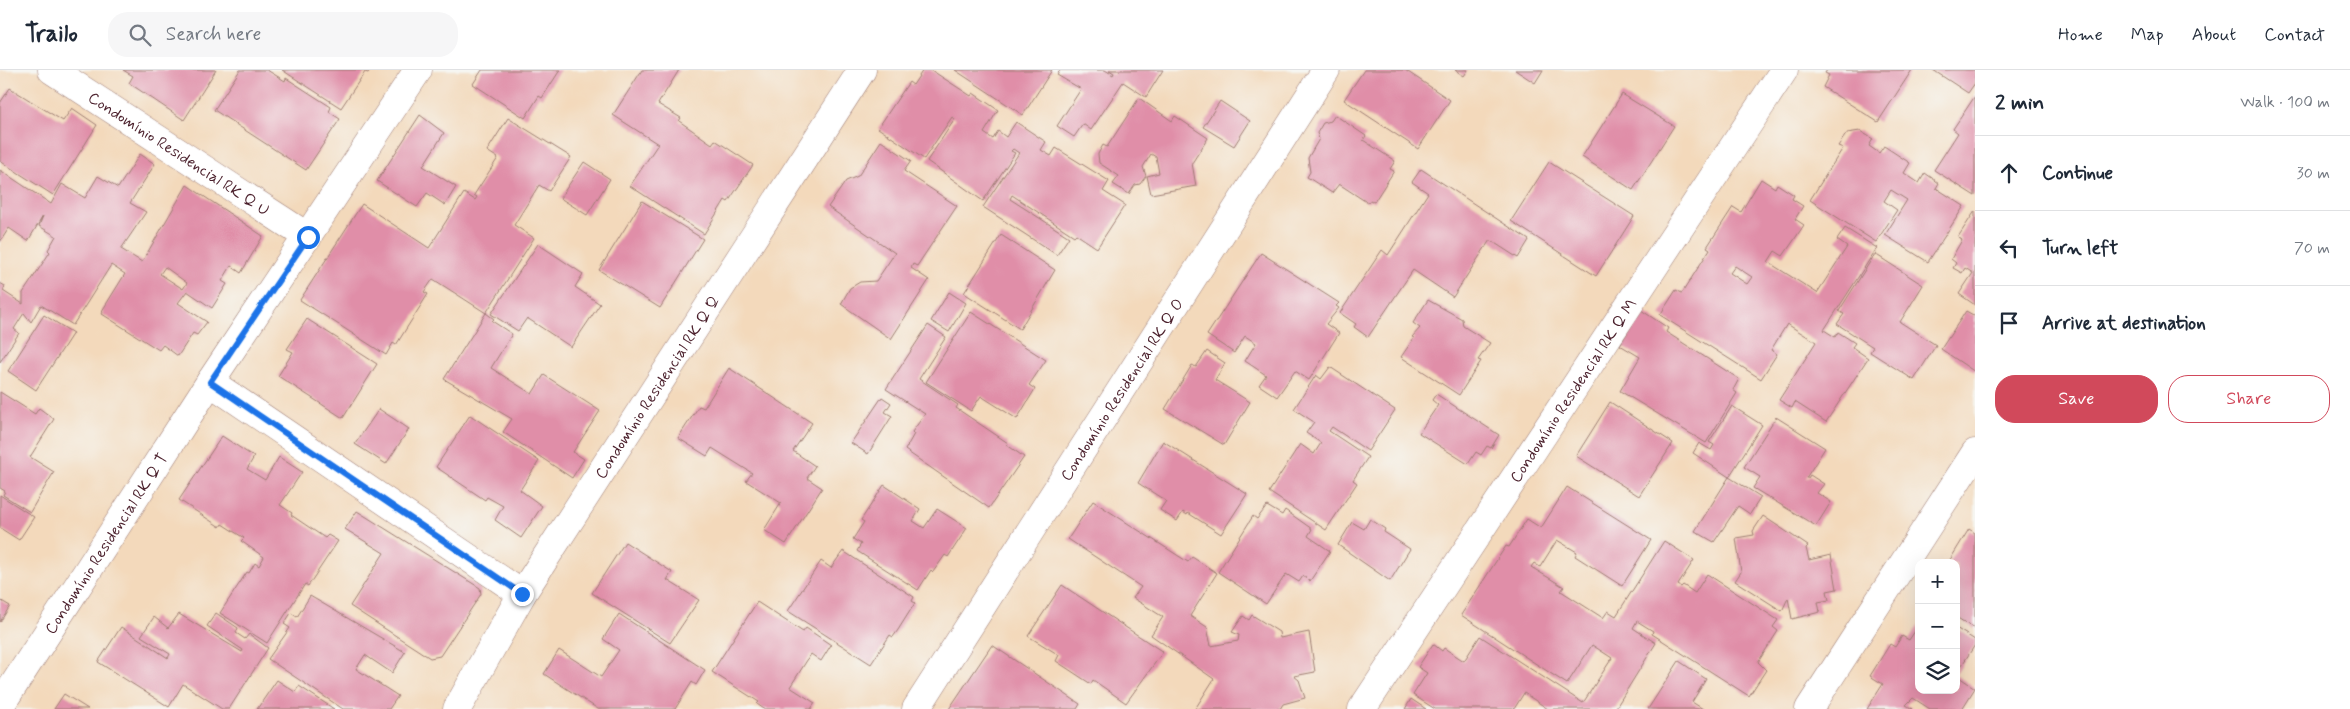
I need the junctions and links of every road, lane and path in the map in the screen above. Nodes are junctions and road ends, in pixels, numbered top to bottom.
1 (52, 70) edge
2 (418, 70) edge
3 (862, 70) edge
4 (1326, 70) edge
5 (1784, 70) edge
6 (308, 237) junction
7 (210, 382) junction
8 (1975, 453) edge
9 (522, 594) junction
10 (0, 706) edge
11 (457, 709) edge
12 (916, 709) edge
13 (1362, 709) edge
14 (1809, 709) edge

1 - 6 street, Condomínio Residencial RK Q U
2 - 6 street, Condomínio Residencial RK Q T
3 - 9 street, Condomínio Residencial RK Q Q
4 - 12 street, Condomínio Residencial RK Q O
5 - 13 street, Condomínio Residencial RK Q M
6 - 7 street, Condomínio Residencial RK Q T
7 - 9 street
7 - 10 street, Condomínio Residencial RK Q T
8 - 14 street
9 - 11 street, Condomínio Residencial RK Q Q

